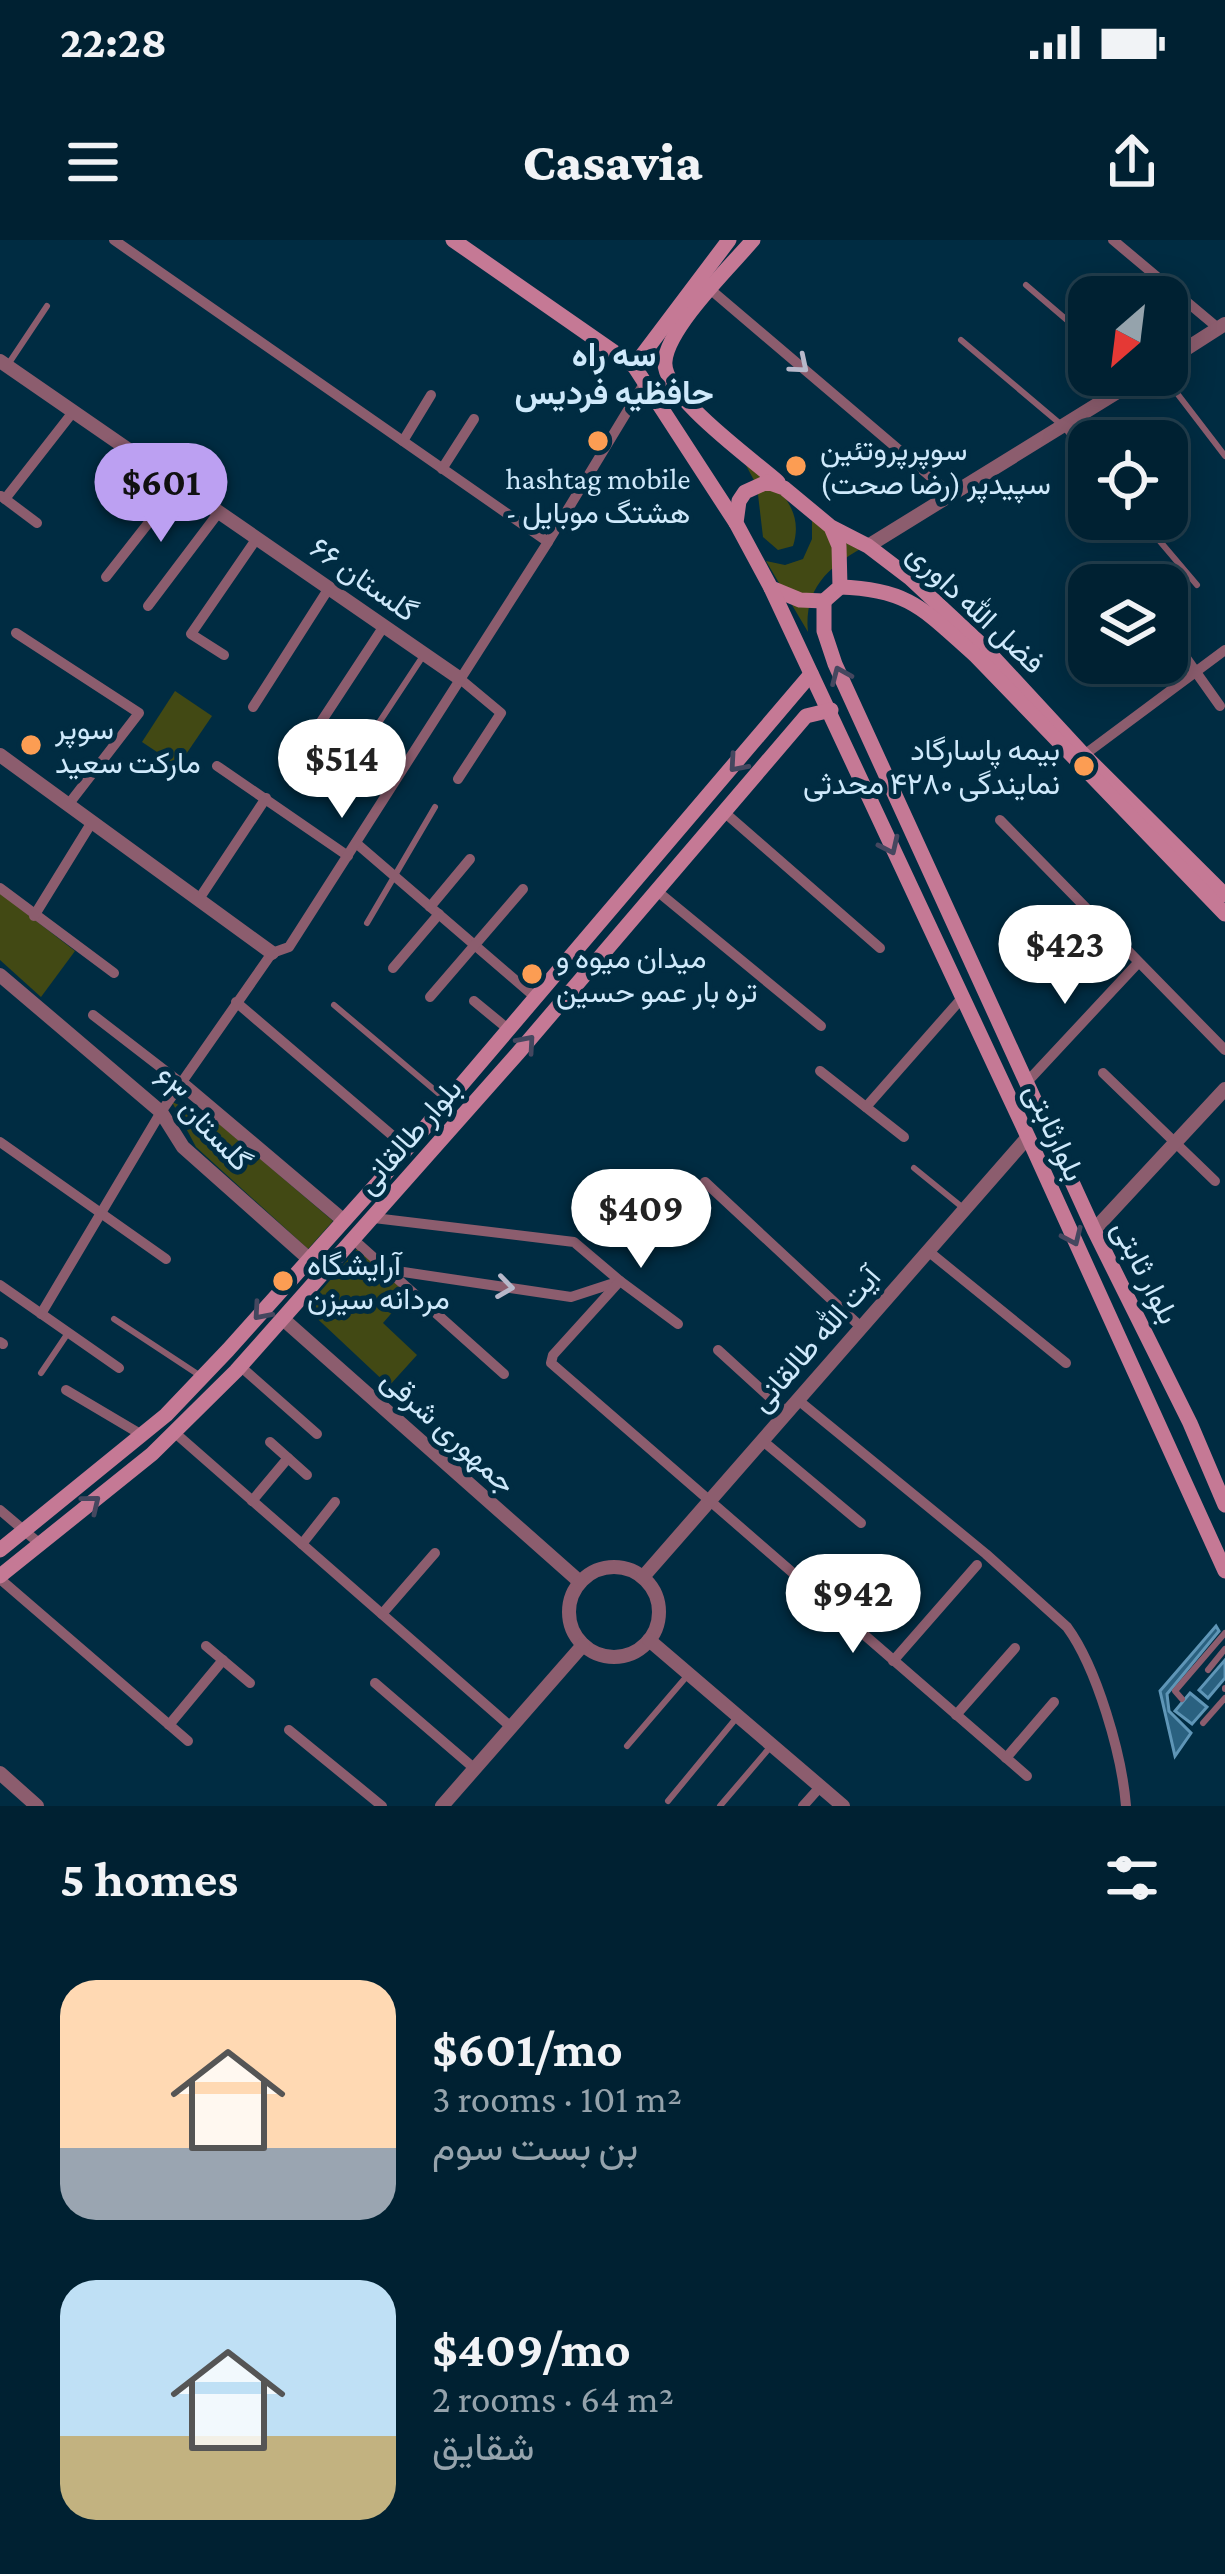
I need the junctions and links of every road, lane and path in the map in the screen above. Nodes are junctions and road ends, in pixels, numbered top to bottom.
1 (453, 240) edge
2 (729, 240) edge
3 (753, 240) edge
4 (123, 242) edge
5 (1118, 242) edge
6 (1027, 285) dead end
7 (711, 290) junction
8 (47, 306) dead end
9 (1068, 321) edge
10 (1222, 326) edge
11 (961, 340) dead end
12 (1188, 348) edge
13 (4, 363) edge
14 (634, 365) junction
15 (645, 382) junction
16 (431, 394) dead end
17 (1110, 396) edge
18 (1179, 396) edge
19 (74, 412) junction
20 (474, 418) dead end
21 (1064, 428) junction
22 (1068, 433) edge
23 (403, 441) junction
24 (1225, 456) edge
25 (442, 469) junction
26 (179, 484) junction
27 (784, 488) junction
28 (952, 495) junction
29 (3, 497) edge
30 (219, 512) junction
31 (37, 523) dead end
32 (736, 523) junction
33 (831, 527) junction
34 (257, 538) junction
35 (1160, 540) edge
36 (548, 542) junction
37 (868, 546) junction
38 (106, 578) dead end
39 (1197, 585) dead end
40 (840, 587) junction
41 (329, 588) junction
42 (771, 588) junction
43 (824, 601) junction
44 (148, 606) dead end
45 (384, 626) junction
46 (16, 632) dead end
47 (1225, 650) edge
48 (424, 654) junction
49 (224, 655) dead end
50 (1188, 661) edge
51 (1196, 672) junction
52 (811, 674) junction
53 (460, 678) junction
54 (791, 701) junction
55 (1220, 706) dead end
56 (253, 707) dead end
57 (831, 710) junction
58 (806, 716) junction
59 (317, 728) dead end
60 (359, 753) dead end
61 (0, 755) edge
62 (1084, 755) junction
63 (217, 766) dead end
64 (458, 779) dead end
65 (266, 798) junction
66 (68, 805) junction
67 (435, 807) dead end
68 (724, 812) junction
69 (1000, 820) dead end
70 (92, 822) junction
71 (356, 842) junction
72 (348, 856) junction
73 (470, 859) dead end
74 (394, 876) junction
75 (1221, 885) edge
76 (0, 888) edge
77 (523, 889) dead end
78 (657, 891) junction
79 (199, 899) junction
80 (434, 910) junction
81 (1225, 914) edge
82 (34, 916) junction
83 (367, 923) dead end
84 (474, 945) junction
85 (880, 947) dead end
86 (272, 952) junction
87 (1136, 964) junction
88 (393, 968) dead end
89 (976, 971) junction
90 (114, 973) dead end
91 (0, 975) edge
92 (954, 982) junction
93 (984, 991) junction
94 (430, 997) dead end
95 (535, 998) junction
96 (962, 998) junction
97 (474, 1000) dead end
98 (236, 1002) junction
99 (334, 1005) dead end
100 (93, 1015) dead end
101 (821, 1026) dead end
102 (508, 1029) junction
103 (1225, 1050) edge
104 (820, 1071) dead end
105 (1103, 1073) dead end
106 (1027, 1082) junction
107 (182, 1083) junction
108 (1225, 1089) edge
109 (447, 1100) junction
110 (866, 1107) junction
111 (161, 1112) junction
112 (904, 1137) dead end
113 (1028, 1137) junction
114 (0, 1142) edge
115 (1175, 1143) junction
116 (407, 1148) junction
117 (914, 1168) dead end
118 (1215, 1181) dead end
119 (705, 1182) dead end
120 (964, 1209) junction
121 (101, 1213) junction
122 (374, 1217) junction
123 (344, 1220) junction
124 (1094, 1230) junction
125 (354, 1240) junction
126 (928, 1251) junction
127 (309, 1258) junction
128 (166, 1259) dead end
129 (390, 1270) junction
130 (620, 1281) junction
131 (1, 1287) edge
132 (40, 1314) junction
133 (115, 1319) dead end
134 (283, 1319) junction
135 (678, 1324) dead end
136 (862, 1328) junction
137 (68, 1333) junction
138 (718, 1350) dead end
139 (1066, 1363) dead end
140 (240, 1366) junction
141 (119, 1368) dead end
142 (41, 1373) dead end
143 (504, 1374) dead end
144 (202, 1377) junction
145 (66, 1390) dead end
146 (793, 1406) junction
147 (1151, 1410) junction
148 (1190, 1423) junction
149 (174, 1432) junction
150 (317, 1434) dead end
151 (142, 1435) junction
152 (763, 1441) junction
153 (269, 1442) dead end
154 (289, 1458) junction
155 (307, 1475) dead end
156 (1185, 1483) junction
157 (252, 1501) junction
158 (335, 1502) dead end
159 (710, 1502) junction
160 (1225, 1505) edge
161 (0, 1510) edge
162 (861, 1522) dead end
163 (25, 1530) junction
164 (40, 1544) junction
165 (302, 1544) junction
166 (0, 1550) edge
167 (435, 1553) dead end
168 (977, 1565) dead end
169 (1225, 1571) edge
170 (644, 1577) junction
171 (0, 1578) edge
172 (580, 1582) junction
173 (382, 1614) junction
174 (1225, 1633) edge
175 (650, 1640) junction
176 (583, 1645) junction
177 (206, 1646) dead end
178 (1015, 1648) dead end
179 (1225, 1649) edge
180 (224, 1660) junction
181 (893, 1661) junction
182 (1208, 1670) dead end
183 (688, 1674) junction
184 (250, 1683) dead end
185 (375, 1683) dead end
186 (1225, 1692) edge
187 (1181, 1699) dead end
188 (1054, 1702) dead end
189 (956, 1715) junction
190 (738, 1716) junction
191 (1203, 1723) dead end
192 (169, 1724) junction
193 (511, 1727) junction
194 (289, 1730) dead end
195 (188, 1741) dead end
196 (772, 1745) junction
197 (627, 1746) dead end
198 (1006, 1758) junction
199 (475, 1768) junction
200 (0, 1773) edge
201 (1027, 1776) dead end
202 (820, 1787) junction
203 (668, 1801) dead end
204 (37, 1806) edge
205 (382, 1806) edge
206 (442, 1806) edge
207 (720, 1806) edge
208 (803, 1806) edge
209 (843, 1806) edge
210 (1126, 1806) edge

1 - 14 main road
2 - 14 main road
3 - 7 main road
4 - 23 street
5 - 10 street
6 - 9 lane
7 - 27 main road
7 -> 28 street
8 - 13 lane
10 - 12 street
11 - 21 lane
13 - 19 street, گلستان ۶۶
14 - 15 main road
15 - 32 main road
15 - 36 street
16 - 23 street
17 - 21 street
18 - 24 lane
19 - 26 street, گلستان ۶۶
19 - 29 street
20 - 25 street
21 - 22 lane
21 - 28 street
23 - 25 street
25 - 36 street
26 - 30 street, گلستان ۶۶
26 - 38 street
27 - 32 main road
27 - 33 main road
28 - 37 street
29 - 31 street
30 - 34 street, گلستان ۶۶
30 - 44 street
32 - 42 main road
33 - 37 main road, فضل الله داوری
33 - 40 main road
34 - 41 street, گلستان ۶۶
34 - 49 street
35 - 39 lane
36 - 53 street
37 - 62 main road, فضل الله داوری
40 - 43 main road
40 - 81 main road, فضل الله داوری
41 - 45 street, گلستان ۶۶
41 - 56 street
42 - 43 main road
42 - 52 main road, بلوارثابتی
89 -> 43 main road, بلوار ثابتی
45 - 48 street, گلستان ۶۶
45 - 59 street
46 - 66 street
47 - 51 street
48 - 53 street, گلستان ۶۶
48 - 60 lane
50 - 51 street
51 - 55 street
51 - 62 street
52 - 54 main road, بلوار طالقانی
52 - 57 main road, بلوارثابتی
53 - 64 street
53 - 71 street
54 - 58 main road
54 -> 95 main road, بلوار طالقانی
57 - 58 main road
57 -> 92 main road, بلوارثابتی
58 - 68 main road, بلوار طالقانی
61 - 66 street
62 - 75 main road, فضل الله داوری
63 - 65 street
65 - 72 street
65 - 79 street
66 - 70 street
67 - 74 lane
68 - 78 main road, بلوار طالقانی
68 - 85 street
69 - 87 street
70 - 79 street
70 - 82 street
71 - 72 street
71 - 74 street
72 - 86 street
73 - 80 street
74 - 80 street
74 - 83 lane
76 - 82 street
77 - 84 street
78 - 101 street
122 -> 78 main road, بلوار طالقانی
79 - 86 street
80 - 84 street
80 - 88 street
82 - 90 street
84 - 94 street
84 - 95 street
86 - 98 street
87 - 103 street
87 - 106 street
89 - 92 main road
89 - 93 main road, بلوار ثابتی
91 - 111 street, گلستان ۶۳
92 - 96 main road, بلوارثابتی
93 - 96 main road
93 - 106 main road, بلوار ثابتی
95 - 102 main road, بلوار طالقانی
96 - 110 street
96 - 113 main road, بلوارثابتی
97 - 102 street
98 - 107 street
98 - 116 street
99 - 109 lane
100 - 107 street, گلستان ۶۳
102 - 109 main road, بلوار طالقانی
104 - 110 street
105 - 115 street
106 - 124 main road, بلوار ثابتی
107 - 111 street
107 - 123 street, گلستان ۶۳
108 - 115 street
109 - 116 main road, بلوار طالقانی
110 - 112 street
111 - 121 street
111 - 127 street, گلستان ۶۳
113 - 120 street, آیت الله طالقانی
113 -> 147 main road, بلوارثابتی
114 - 121 street
115 - 118 street
115 - 124 street
116 - 123 main road, بلوار طالقانی
117 - 120 lane
119 - 136 street
120 - 126 street, آیت الله طالقانی
121 - 128 street
121 - 132 street
122 - 125 main road, بلوار طالقانی
122 - 130 street
123 - 127 main road, بلوار طالقانی
124 - 148 main road, بلوار ثابتی
125 - 129 street
125 - 134 main road, بلوار طالقانی
126 - 136 street, آیت الله طالقانی
126 - 139 street
127 -> 144 main road, بلوار طالقانی
129 -> 130 street
129 - 143 street
130 - 135 street
130 - 159 street
131 - 132 street
132 - 137 street
133 - 144 lane
134 - 140 main road, بلوار طالقانی
134 - 172 street, جمهوری شرقی
136 - 146 street, آیت الله طالقانی
137 - 141 street
137 - 142 lane
138 - 146 street
140 - 149 main road, بلوار طالقانی
140 - 150 street
144 - 151 main road, بلوار طالقانی
145 - 151 street
146 - 152 street, آیت الله طالقانی
146 - 210 street
147 - 148 main road
147 - 156 main road, بلوارثابتی
148 - 160 main road, بلوار ثابتی
149 - 157 street
164 -> 149 main road, بلوار طالقانی
151 - 163 main road, بلوار طالقانی
152 - 159 street, آیت الله طالقانی
152 - 162 street
153 - 154 street
154 - 155 street
154 - 157 street
156 - 160 main road
156 - 169 main road, بلوارثابتی
157 - 165 street
158 - 165 street
159 - 170 street, آیت الله طالقانی
159 - 181 street
161 - 163 street
163 - 164 street
163 - 166 main road, بلوار طالقانی
164 - 171 main road, بلوار طالقانی
165 - 173 street
167 - 173 street
168 - 181 street
170 - 172 street
170 - 175 street
171 - 192 street
172 - 176 street
173 - 193 street
174 - 187 lane
175 - 176 street
175 - 183 street
176 - 193 street
177 - 180 street
178 - 189 street
179 - 182 lane
180 - 184 street
180 - 192 street
181 - 189 street
183 - 190 street
183 - 197 lane
185 - 199 street
186 - 191 lane
188 - 198 street
189 - 198 street
190 - 196 street
190 - 203 lane
192 - 195 street
193 - 199 street
194 - 205 street
196 - 202 street
196 - 207 lane
198 - 201 street
199 - 206 street
200 - 204 street
202 - 208 street
202 - 209 street

